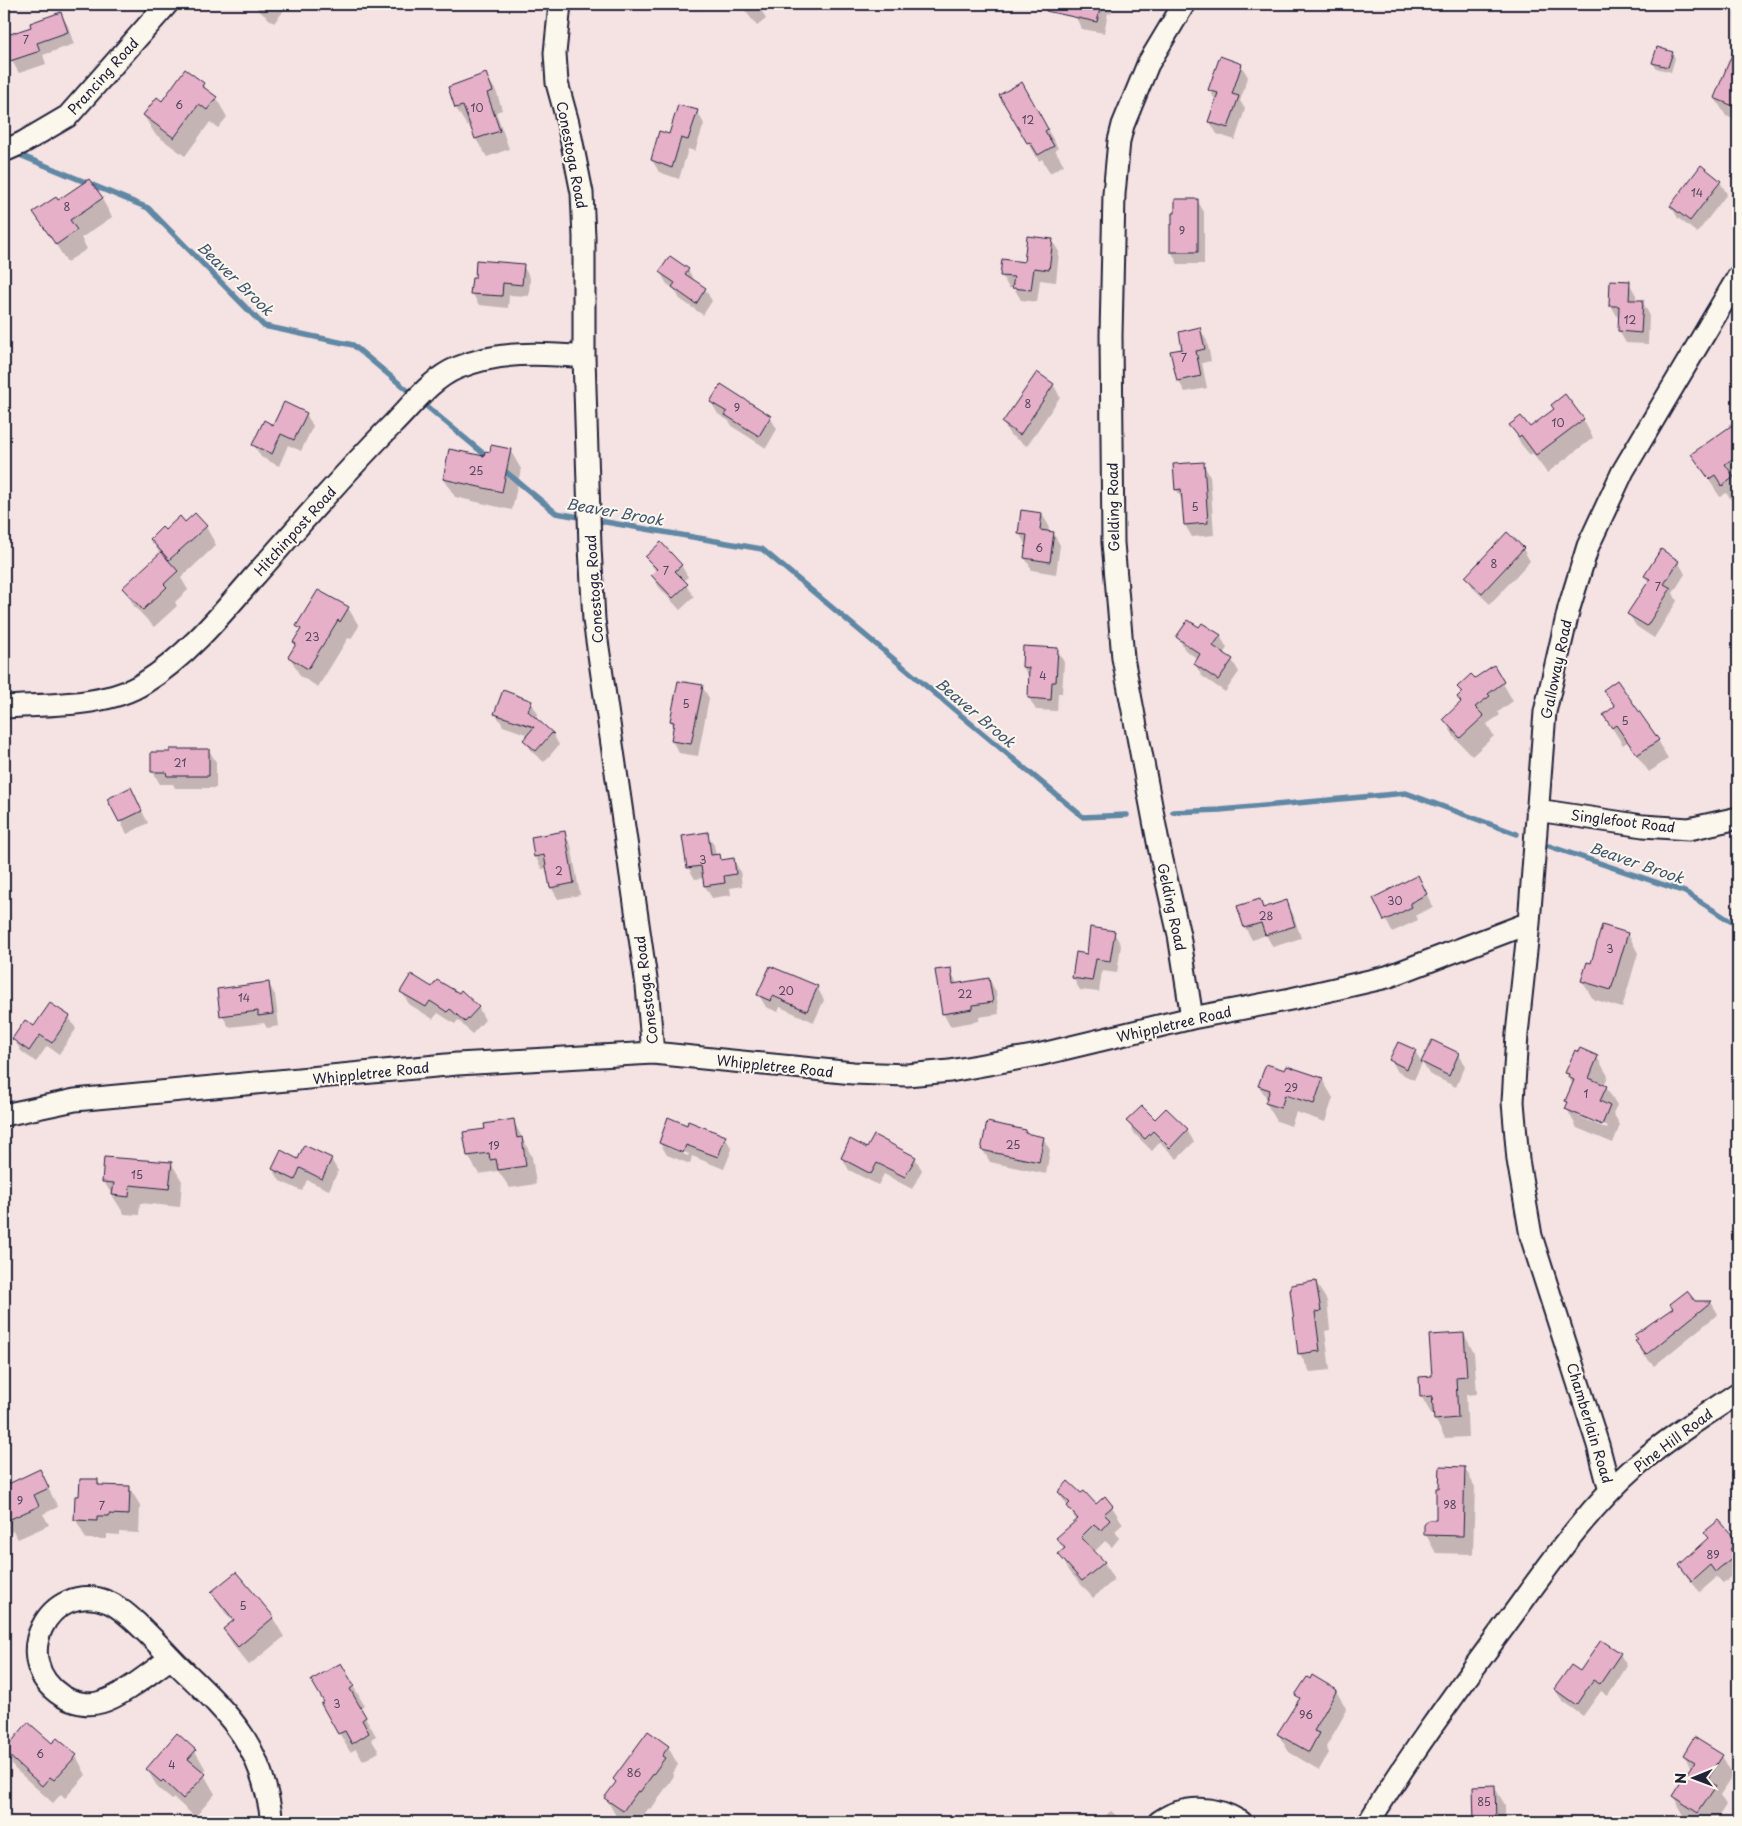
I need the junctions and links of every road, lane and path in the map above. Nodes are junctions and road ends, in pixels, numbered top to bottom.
1 (167, 4) edge
2 (560, 4) edge
3 (1184, 4) edge
4 (4, 151) edge
5 (1738, 277) edge
6 (584, 357) junction
7 (4, 707) edge
8 (1537, 810) junction
9 (1738, 818) edge
10 (1529, 923) junction
11 (1192, 1018) junction
12 (653, 1053) junction
13 (1513, 1102) joint
14 (4, 1115) edge
15 (1738, 1393) edge
16 (1610, 1491) junction
17 (171, 1658) junction
18 (272, 1822) edge
19 (1159, 1822) edge
20 (1241, 1822) edge
21 (1369, 1822) edge

1 - 4 street, Prancing Road
2 - 6 street, Conestoga Road
3 - 11 street, Gelding Road
5 - 8 street, Galloway Road
6 - 7 street, Hitchinpost Road
6 - 12 street, Conestoga Road
8 - 9 street, Singlefoot Road
8 - 10 street, Galloway Road
10 - 11 street, Whippletree Road
10 - 13 street, Galloway Road
11 - 12 street, Whippletree Road
12 - 14 street, Whippletree Road
13 - 16 street, Chamberlain Road
15 - 16 street, Pine Hill Road
16 - 21 street, Chamberlain Road
17 - 17 street
17 - 18 street
19 - 20 street

